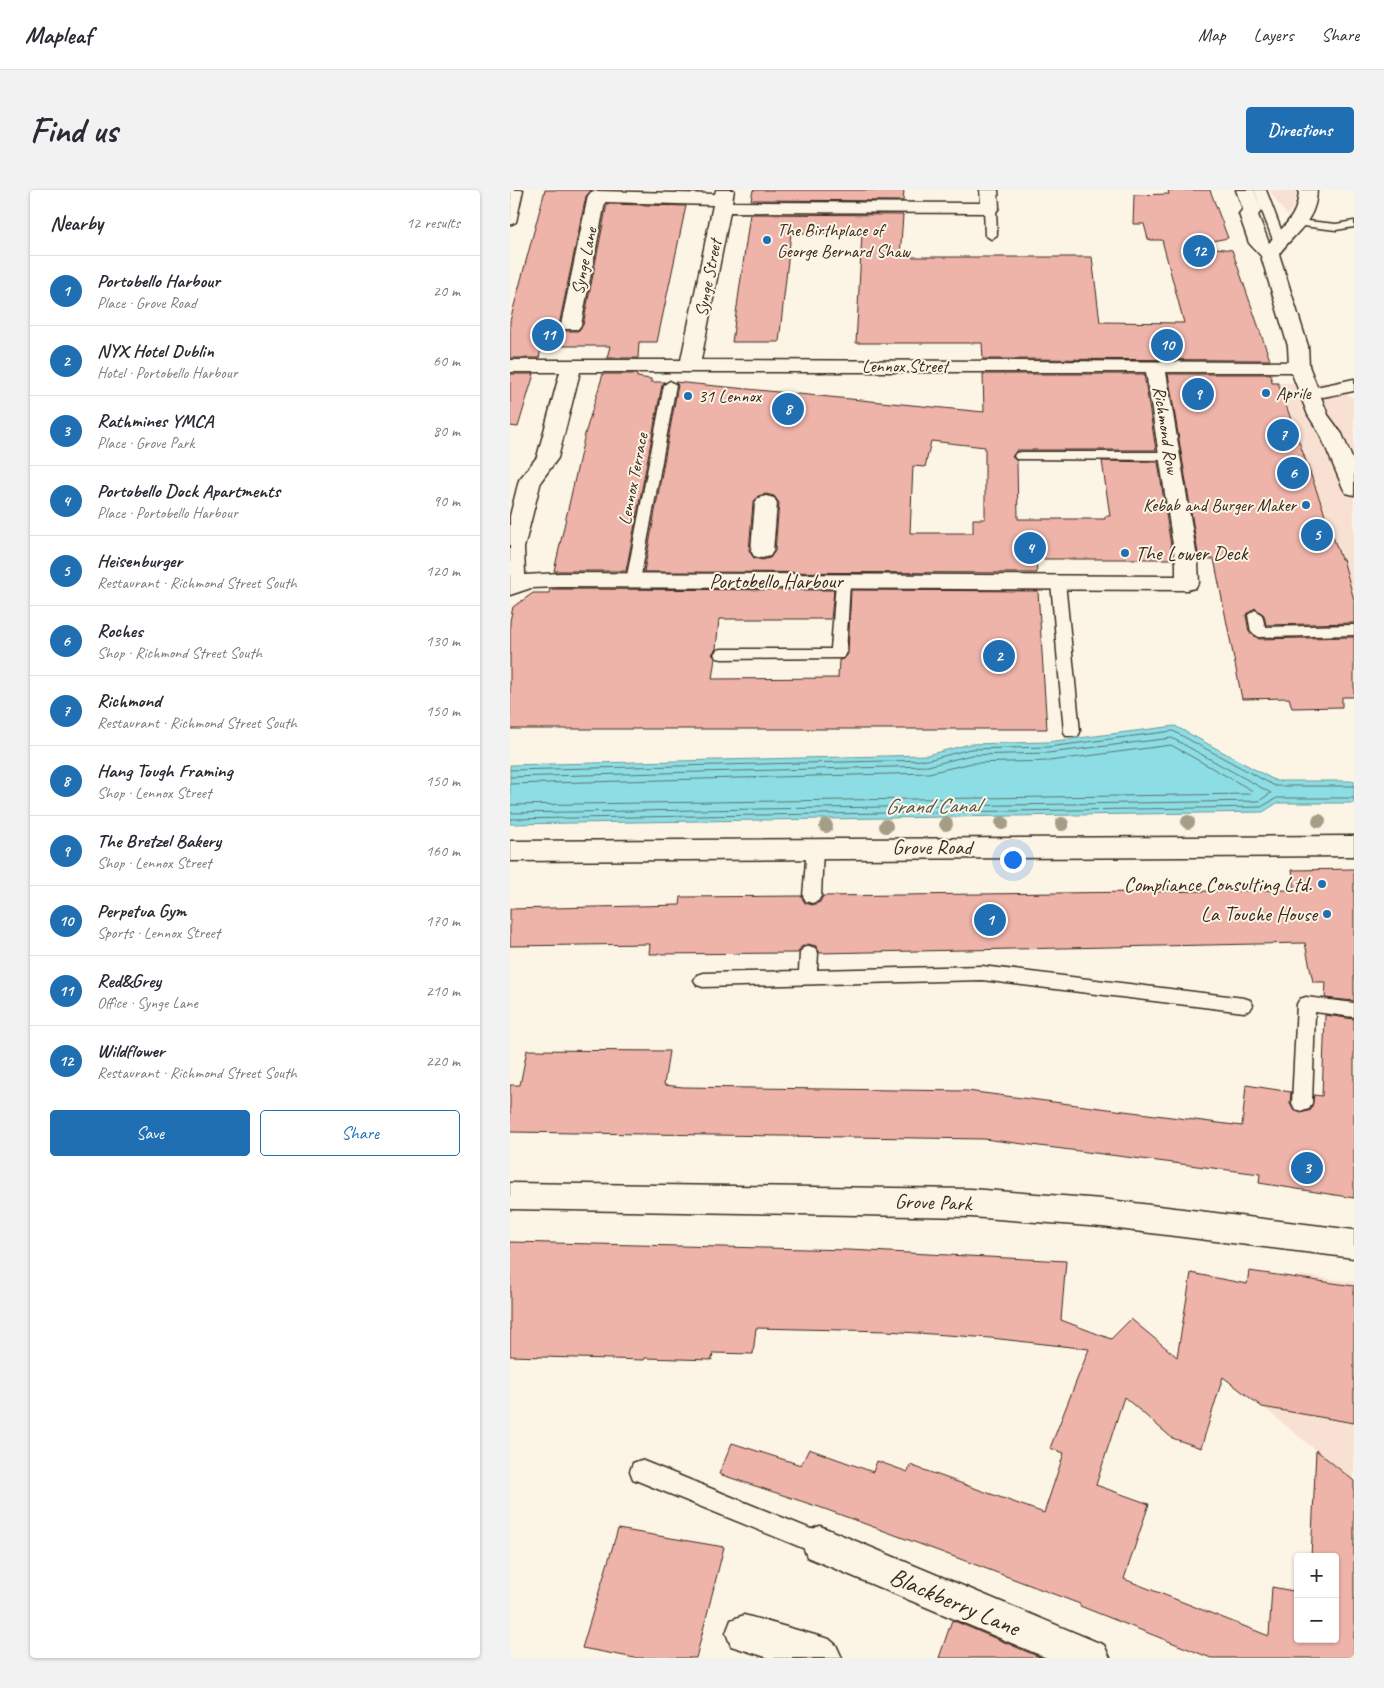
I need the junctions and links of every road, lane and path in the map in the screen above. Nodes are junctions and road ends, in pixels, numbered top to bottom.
1 (517, 190) edge
2 (1246, 190) edge
3 (1260, 190) edge
4 (1308, 190) edge
5 (593, 193) edge
6 (724, 199) edge
7 (989, 199) edge
8 (510, 222) edge
9 (1298, 223) junction
10 (1354, 224) edge
11 (991, 235) dead end
12 (1275, 247) junction
13 (571, 324) dead end
14 (1299, 356) junction
15 (690, 365) junction
16 (510, 366) edge
17 (571, 367) junction
18 (1155, 367) junction
19 (670, 385) dead end
20 (1354, 385) edge
21 (1323, 391) junction
22 (1331, 434) junction
23 (1021, 456) dead end
24 (1170, 456) junction
25 (1354, 488) edge
26 (766, 503) dead end
27 (761, 558) dead end
28 (633, 581) junction
29 (843, 582) junction
30 (1058, 582) junction
31 (1187, 583) joint
32 (513, 586) edge
33 (1255, 615) dead end
34 (1354, 630) edge
35 (722, 654) dead end
36 (1072, 732) dead end
37 (1354, 846) edge
38 (815, 848) junction
39 (510, 851) edge
40 (812, 896) dead end
41 (809, 953) dead end
42 (808, 977) junction
43 (703, 980) dead end
44 (1244, 1004) dead end
45 (1354, 1010) edge
46 (1302, 1102) dead end
47 (510, 1196) edge
48 (1354, 1244) edge
49 (641, 1471) dead end
50 (820, 1544) joint
51 (744, 1633) dead end
52 (1085, 1657) edge
53 (823, 1658) edge

1 - 8 lane
2 - 12 street
3 - 12 lane
4 - 9 street
5 - 6 street, Synge Lane
5 - 13 street, Synge Lane
6 - 7 street, Synge Lane
6 - 15 street, Synge Street
7 - 11 lane
9 - 10 lane
9 - 12 street
12 - 14 street
14 - 18 street, Lennox Street
14 - 21 street
14 - 22 street
15 - 17 street, Lennox Street
15 - 18 street, Lennox Street
16 - 17 street, Lennox Street
17 - 32 street
18 - 24 street, Richmond Row
19 - 28 lane, Lennox Terrace
20 - 21 street
21 - 22 street
22 - 25 street
23 - 24 lane
24 - 31 street, Richmond Row
26 - 27 street
28 - 29 street, Portobello Harbour
28 - 32 street, Portobello Harbour
29 - 30 street, Portobello Harbour
29 - 35 lane
30 - 31 street, Portobello Harbour
30 - 36 lane
33 - 34 lane
37 - 38 street, Grove Road
38 - 39 street, Grove Road
38 - 40 lane
41 - 42 lane
42 - 43 lane
42 - 44 lane
45 - 46 lane
47 - 48 street, Grove Park
49 - 50 lane
50 - 52 street, Blackberry Lane
51 - 53 street

